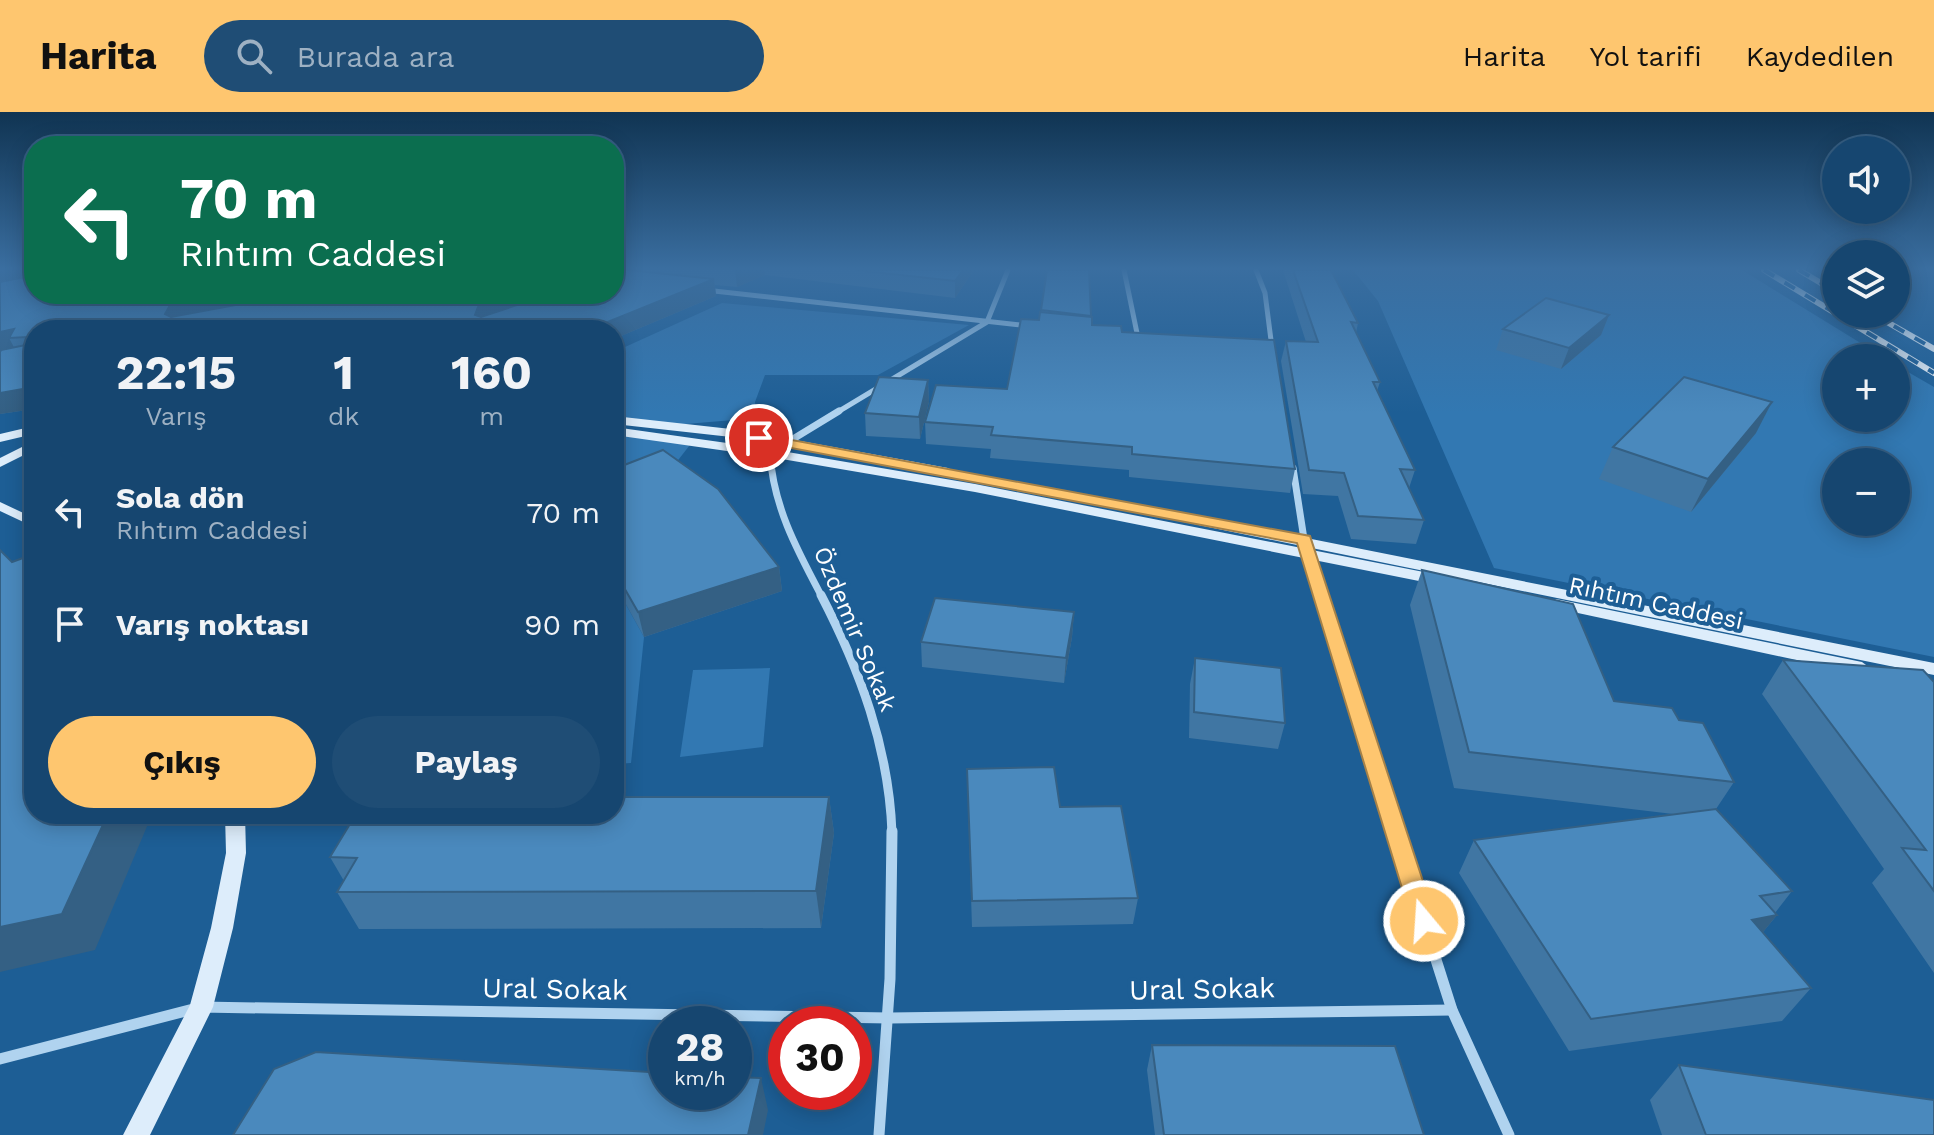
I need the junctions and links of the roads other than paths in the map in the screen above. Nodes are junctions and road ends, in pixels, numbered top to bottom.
1 (949, 318) edge
2 (989, 318) edge
3 (1134, 318) edge
4 (1268, 318) edge
5 (987, 322) junction
6 (1032, 327) edge
7 (1123, 337) edge
8 (1138, 338) junction
9 (1153, 340) edge
10 (1258, 351) edge
11 (624, 421) edge
12 (24, 429) edge
13 (0, 430) edge
14 (24, 432) edge
15 (624, 432) edge
16 (0, 438) edge
17 (787, 442) junction
18 (24, 446) edge
19 (24, 450) edge
20 (0, 452) edge
21 (770, 453) junction
22 (1291, 457) edge
23 (0, 463) edge
24 (0, 506) edge
25 (24, 518) edge
26 (1305, 546) junction
27 (1934, 669) edge
28 (1934, 683) edge
29 (235, 824) edge
30 (201, 1007) junction
31 (1452, 1010) junction
32 (890, 1018) junction
33 (0, 1059) edge
34 (136, 1135) edge
35 (879, 1135) edge
36 (1509, 1135) edge

1 - 5 street
2 - 5 street
3 - 8 street
4 - 10 street
5 - 6 street
5 - 17 street
7 - 8 street
8 - 9 street
11 - 17 main road, Rıhtım Caddesi
12 - 13 main road
14 - 16 main road
15 - 21 main road, Rıhtım Caddesi
17 - 21 street
17 - 26 main road, Rıhtım Caddesi
18 - 20 main road
19 - 23 main road
21 - 26 main road, Rıhtım Caddesi
21 - 32 street, Özdemir Sokak
22 - 26 street
24 - 25 main road
26 - 27 main road, Rıhtım Caddesi
26 - 28 main road, Rıhtım Caddesi
26 - 31 street
29 - 30 main road
30 - 32 street, Ural Sokak
30 - 33 street, Ural Sokak
30 - 34 main road
31 - 32 street, Ural Sokak
31 - 36 street
32 - 35 street, Özdemir Sokak

